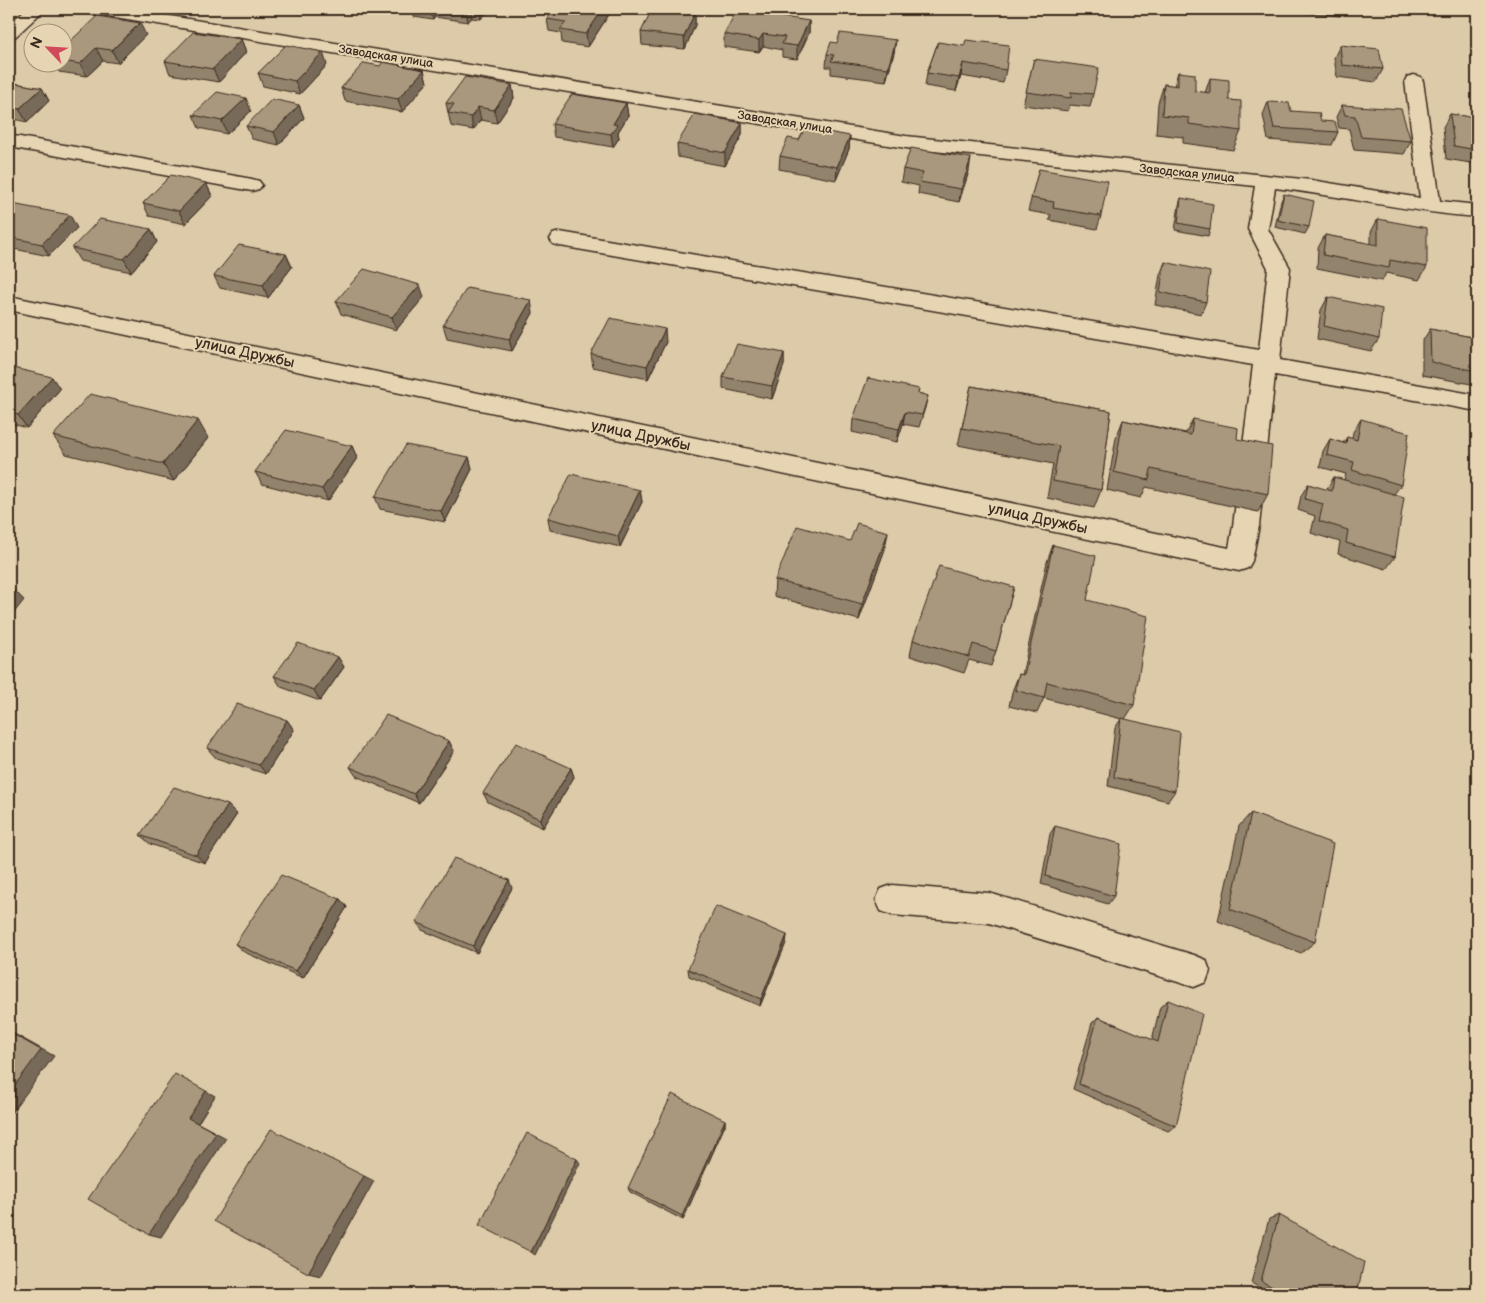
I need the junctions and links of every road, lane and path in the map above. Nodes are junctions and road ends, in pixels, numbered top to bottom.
1 (36, 9) edge
2 (97, 9) edge
3 (9, 33) edge
4 (1414, 81) dead end
5 (9, 141) edge
6 (1266, 182) junction
7 (252, 185) dead end
8 (1431, 206) junction
9 (1477, 212) edge
10 (560, 239) dead end
11 (9, 302) edge
12 (1267, 362) junction
13 (1477, 403) edge
14 (892, 900) dead end
15 (1194, 971) dead end

1 - 3 street
2 - 6 street, Заводская улица
4 - 8 street
5 - 7 street
6 - 8 street, Заводская улица
6 - 12 street
8 - 9 street, Заводская улица
10 - 12 street
11 - 12 street, улица Дружбы
12 - 13 street
14 - 15 street

